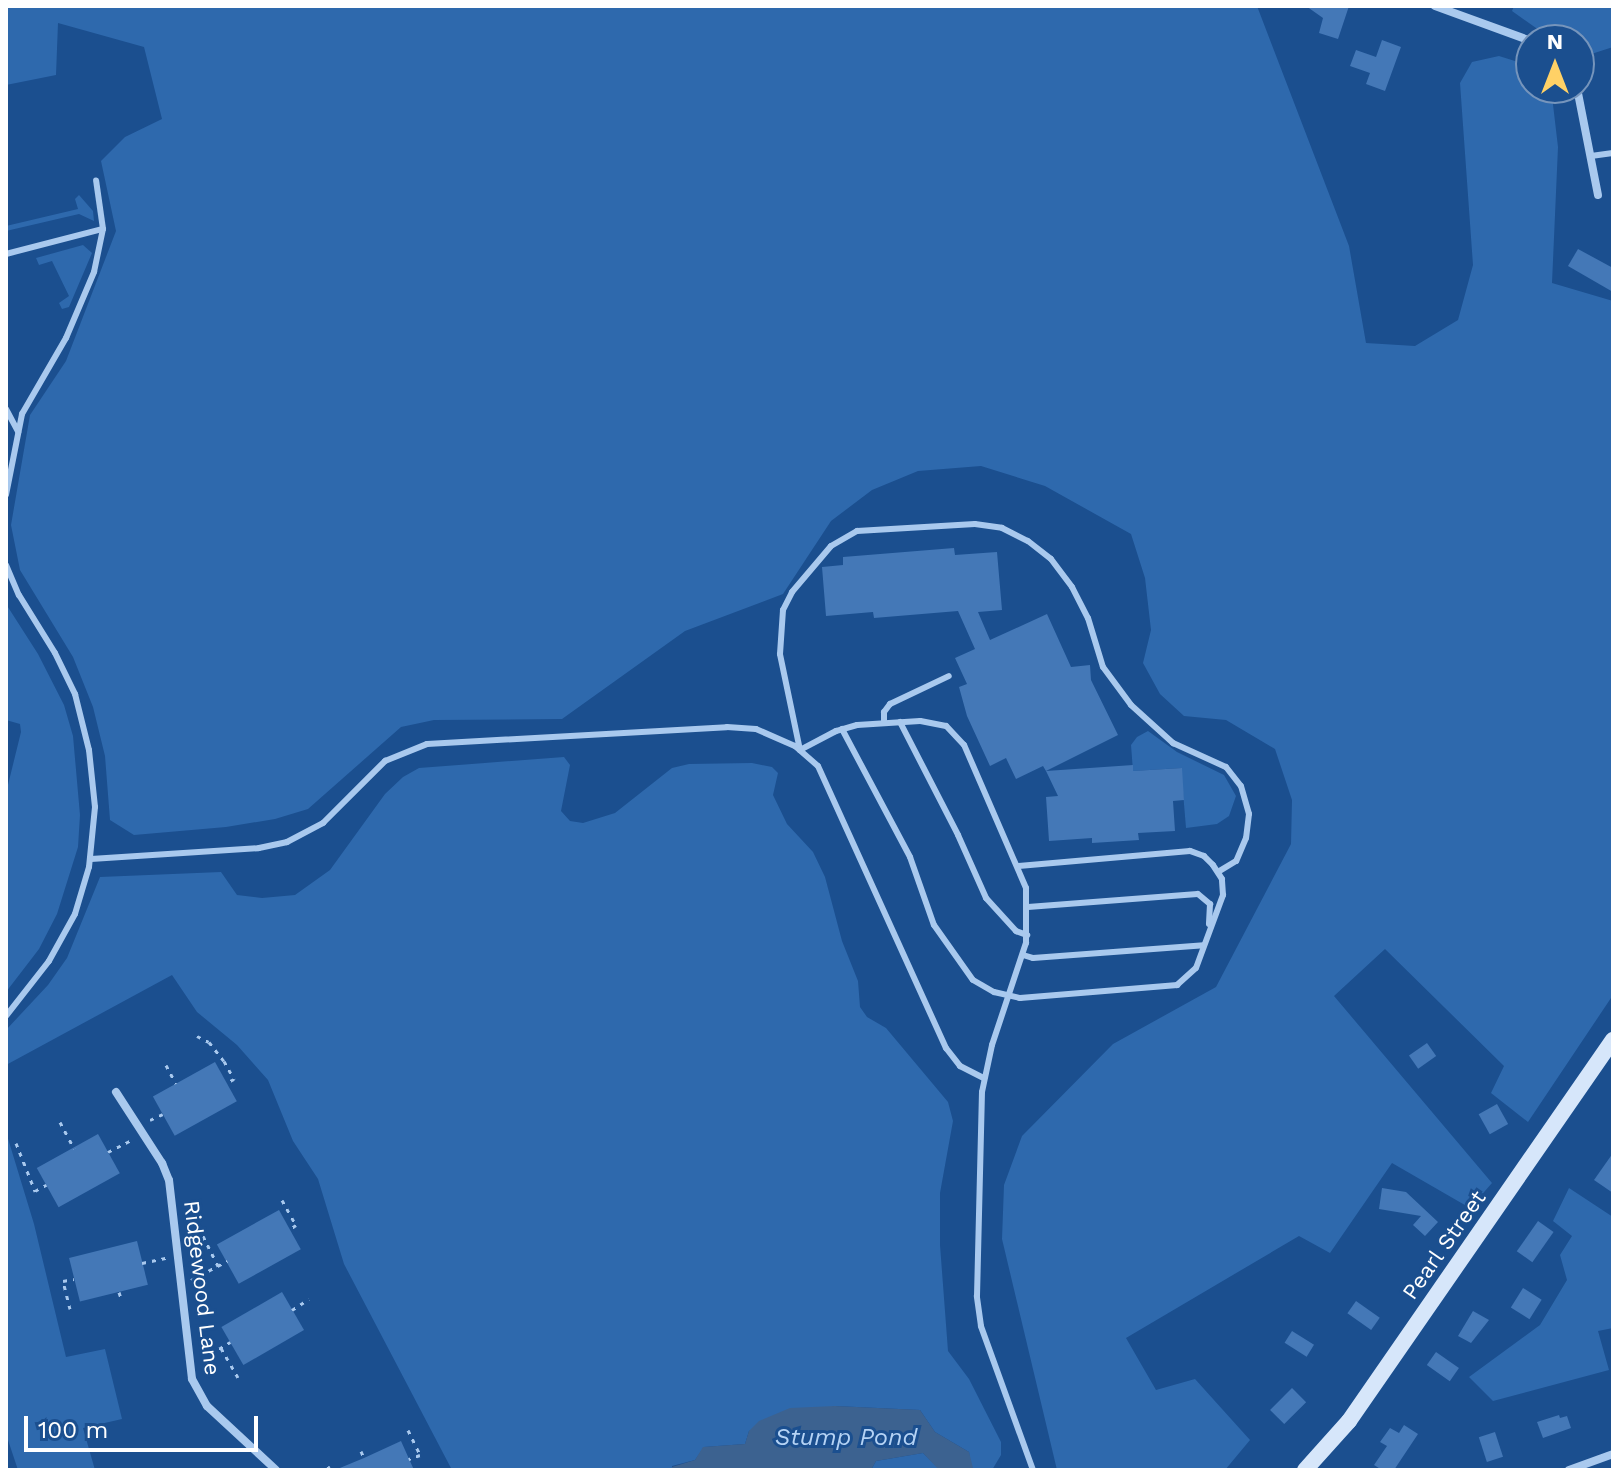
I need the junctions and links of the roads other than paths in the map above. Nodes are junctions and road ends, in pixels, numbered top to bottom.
1 (1435, 6) edge
2 (1515, 35) edge
3 (1580, 104) edge
4 (1613, 153) edge
5 (1591, 156) junction
6 (96, 180) dead end
7 (1598, 195) dead end
8 (103, 229) junction
9 (6, 254) edge
10 (6, 409) edge
11 (18, 432) junction
12 (6, 495) edge
13 (6, 565) edge
14 (949, 676) dead end
15 (900, 722) junction
16 (884, 723) junction
17 (842, 729) junction
18 (800, 750) junction
19 (91, 859) junction
20 (1019, 866) junction
21 (1218, 872) junction
22 (1028, 907) junction
23 (1209, 928) junction
24 (1027, 935) junction
25 (1204, 945) junction
26 (1023, 955) junction
27 (1008, 998) junction
28 (6, 1016) edge
29 (1613, 1040) edge
30 (984, 1078) junction
31 (110, 1083) dead end
32 (116, 1092) joint
33 (1613, 1454) edge
34 (276, 1470) edge
35 (1033, 1470) edge
36 (1305, 1470) edge
37 (1569, 1470) edge

1 - 2 street
3 - 5 street
4 - 5 lane
5 - 7 street
6 - 8 lane
8 - 9 lane
8 - 11 lane
10 - 11 lane
11 - 12 lane
13 - 19 lane
14 - 16 lane
15 - 16 lane
15 - 20 lane
15 - 24 lane
16 - 17 lane
17 - 18 lane
17 - 27 lane
18 - 19 lane
18 - 21 lane
18 - 30 lane
19 - 28 lane
20 - 21 lane
20 - 22 lane
21 - 23 lane
22 - 23 lane
22 - 24 lane
23 - 25 lane
24 - 26 lane
25 - 26 lane
25 - 27 lane
26 - 27 lane
27 - 30 lane
29 - 36 main road, Pearl Street
30 - 35 lane
31 - 32 lane
32 - 34 street, Ridgewood Lane
33 - 37 street

